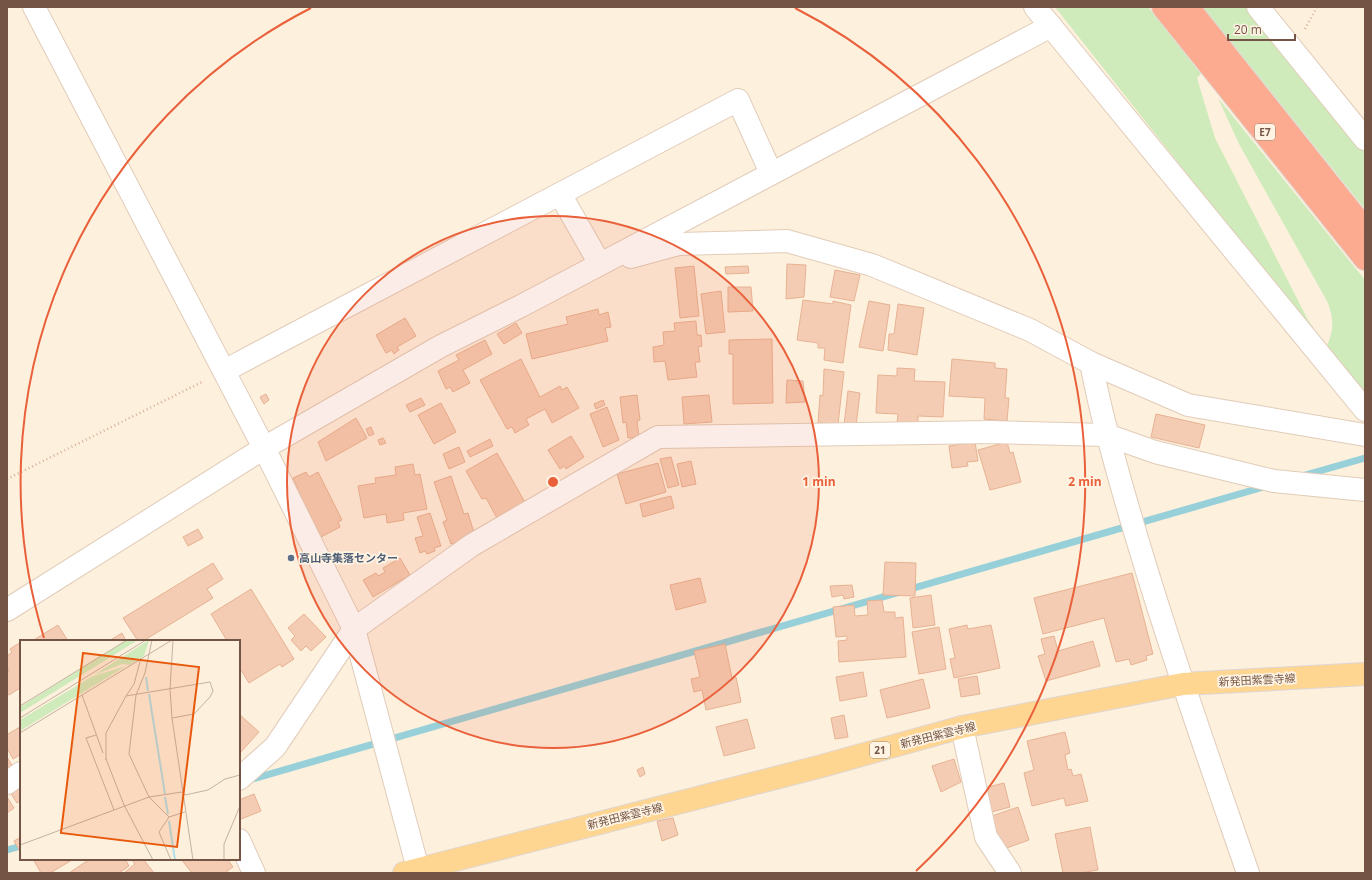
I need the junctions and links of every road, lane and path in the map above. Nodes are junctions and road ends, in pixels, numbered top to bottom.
1 (34, 7) edge
2 (1035, 7) edge
3 (1163, 7) edge
4 (1188, 7) edge
5 (1258, 7) edge
6 (1051, 26) junction
7 (1365, 139) edge
8 (771, 173) junction
9 (560, 194) junction
10 (1365, 229) edge
11 (1365, 259) edge
12 (595, 266) junction
13 (1091, 363) junction
14 (224, 371) junction
15 (1365, 410) edge
16 (1107, 435) junction
17 (1365, 435) edge
18 (264, 448) junction
19 (7, 479) edge
20 (1365, 490) edge
21 (7, 610) edge
22 (354, 629) junction
23 (1365, 674) edge
24 (1183, 684) junction
25 (962, 727) junction
26 (20, 774) edge
27 (240, 778) edge
28 (7, 783) edge
29 (240, 842) edge
30 (412, 872) edge
31 (254, 873) edge
32 (1010, 873) edge
33 (1248, 873) edge

1 - 14 street
2 - 6 street
3 - 11 highway, E7
4 - 10 highway, E7
5 - 7 street
6 - 8 street
6 - 15 street
8 - 9 street
8 - 12 street
9 - 12 street
9 - 14 street
12 - 13 street
12 - 18 street
13 - 16 street
13 - 17 street
14 - 18 street
14 - 19 path
16 - 20 street
16 - 22 street
16 - 24 street
18 - 21 street
18 - 22 street
22 - 27 street
22 - 30 street
23 - 24 main road, 新発田紫雲寺線 / 21
24 - 25 main road, 新発田紫雲寺線 / 21
24 - 33 street
25 - 30 main road, 新発田紫雲寺線 / 21
25 - 32 street
26 - 28 street
29 - 31 street

